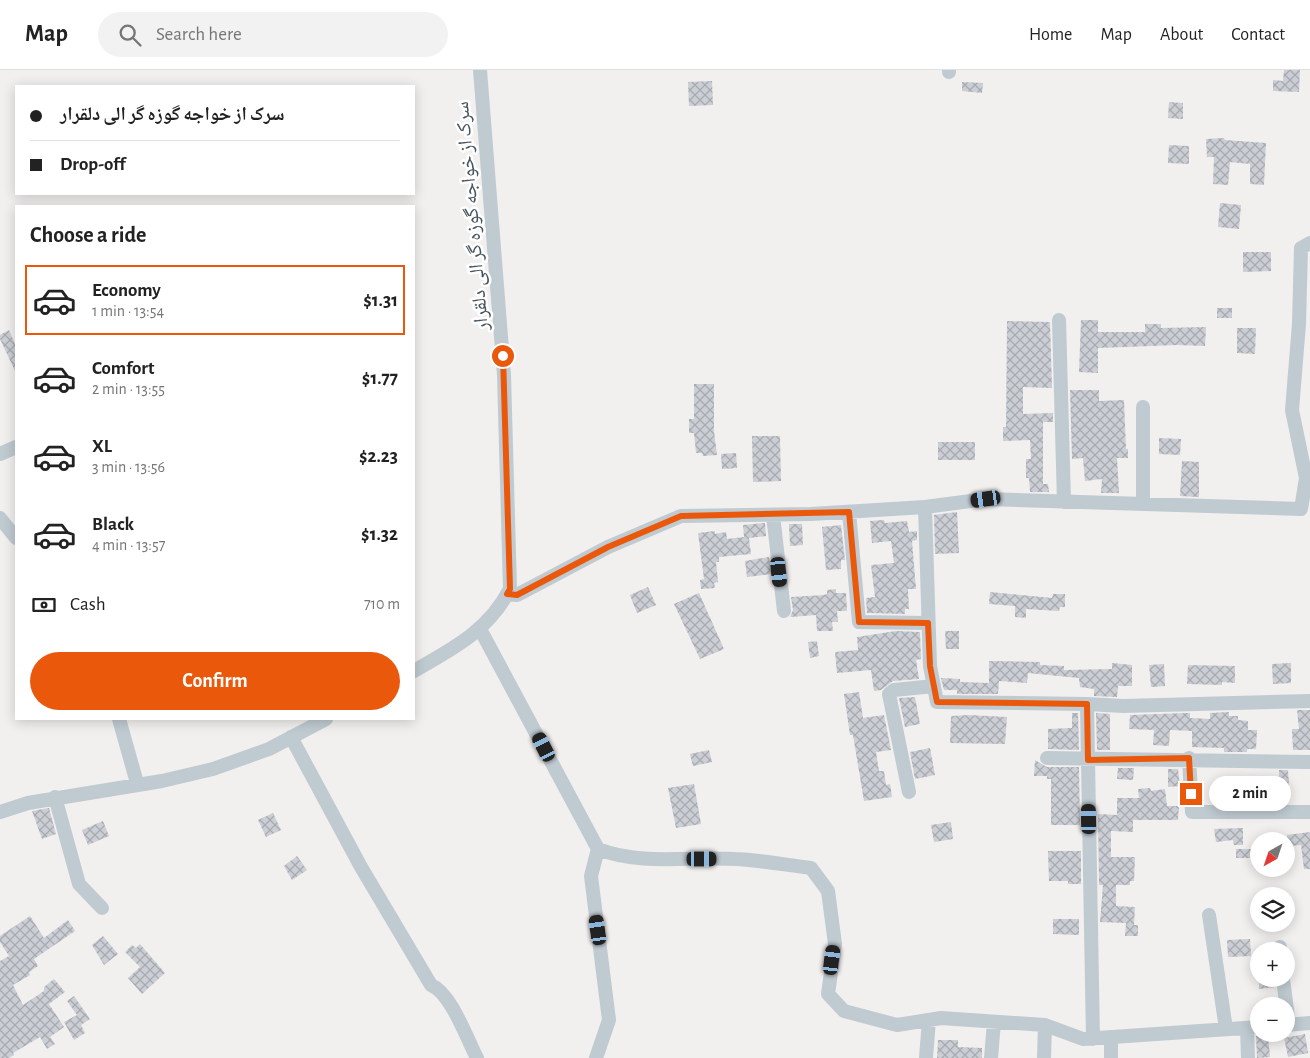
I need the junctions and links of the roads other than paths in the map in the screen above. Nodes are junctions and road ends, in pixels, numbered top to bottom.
1 (480, 70) edge
2 (1310, 243) edge
3 (1059, 320) dead end
4 (1143, 407) dead end
5 (15, 447) edge
6 (0, 454) edge
7 (1064, 502) junction
8 (1143, 504) junction
9 (925, 507) junction
10 (849, 512) junction
11 (1305, 513) edge
12 (773, 515) junction
13 (0, 518) edge
14 (15, 537) edge
15 (507, 594) junction
16 (784, 611) dead end
17 (928, 623) junction
18 (480, 629) junction
19 (415, 670) edge
20 (934, 686) junction
21 (1310, 701) edge
22 (1087, 704) junction
23 (119, 720) edge
24 (324, 720) edge
25 (291, 737) junction
26 (1048, 758) dead end
27 (1189, 758) junction
28 (1088, 760) junction
29 (1310, 762) edge
30 (137, 783) junction
31 (909, 792) dead end
32 (55, 797) junction
33 (0, 812) edge
34 (1310, 812) edge
35 (598, 849) junction
36 (102, 908) dead end
37 (1209, 915) dead end
38 (929, 1020) junction
39 (994, 1022) junction
40 (1310, 1023) edge
41 (1295, 1024) edge
42 (1045, 1025) junction
43 (1250, 1027) edge
44 (1226, 1029) junction
45 (1111, 1037) junction
46 (1094, 1038) junction
47 (1251, 1042) edge
48 (476, 1058) edge
49 (596, 1058) edge
50 (926, 1058) edge
51 (991, 1058) edge
52 (1044, 1058) edge
53 (1111, 1058) edge
54 (1248, 1058) edge

1 - 15 street, سرک از خواجه گوزه گر الی دلقرار
2 - 11 street
3 - 7 street
4 - 8 street
5 - 6 street
7 - 8 street
7 - 9 street
8 - 11 street
9 - 10 street
9 - 17 street
10 - 12 street
10 - 17 street
12 - 15 street
12 - 16 street
13 - 14 street
15 - 18 street, سرک از خواجه گوزه گر الی دلقرار
17 - 20 street
18 - 19 street, سرک از خواجه گوزه گر الی دلقرار
18 - 35 street
20 - 22 street
20 - 31 street
21 - 22 street
22 - 28 street
23 - 30 street
24 - 25 street
25 - 30 street
25 - 48 street
26 - 28 street
27 - 28 street
27 - 29 street
27 - 34 street
28 - 46 street
30 - 32 street
32 - 33 street
32 - 36 street
35 - 38 street
35 - 49 street
37 - 44 street
38 - 39 street
38 - 50 street
39 - 42 street
39 - 51 street
40 - 41 street
42 - 46 street
42 - 52 street
43 - 44 street
44 - 45 street
45 - 46 street
45 - 53 street
47 - 54 street

